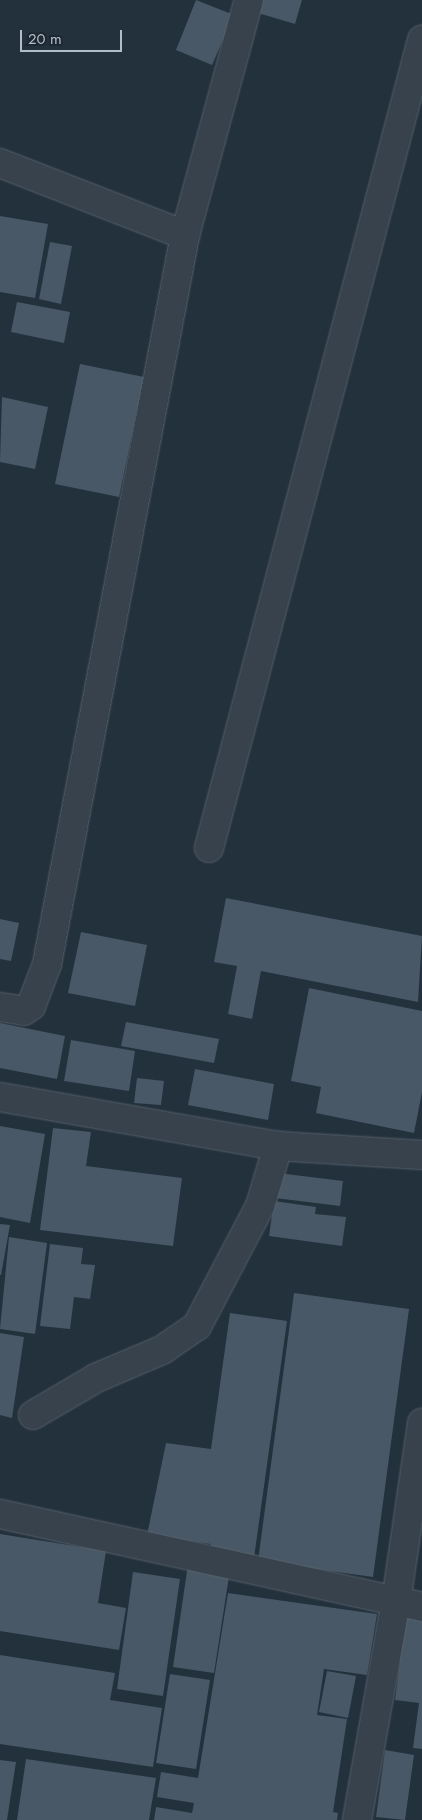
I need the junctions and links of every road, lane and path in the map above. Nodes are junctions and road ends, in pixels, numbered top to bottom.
1 (249, 0) edge
2 (422, 40) edge
3 (0, 164) edge
4 (185, 235) junction
5 (209, 848) dead end
6 (0, 1007) edge
7 (0, 1097) edge
8 (278, 1146) junction
9 (422, 1155) edge
10 (33, 1415) dead end
11 (422, 1423) edge
12 (0, 1514) edge
13 (409, 1604) edge
14 (357, 1820) edge

1 - 4 street
2 - 5 street
3 - 4 street
4 - 6 street
7 - 8 street
8 - 9 street
8 - 10 street
11 - 13 street
12 - 13 street
13 - 14 street

